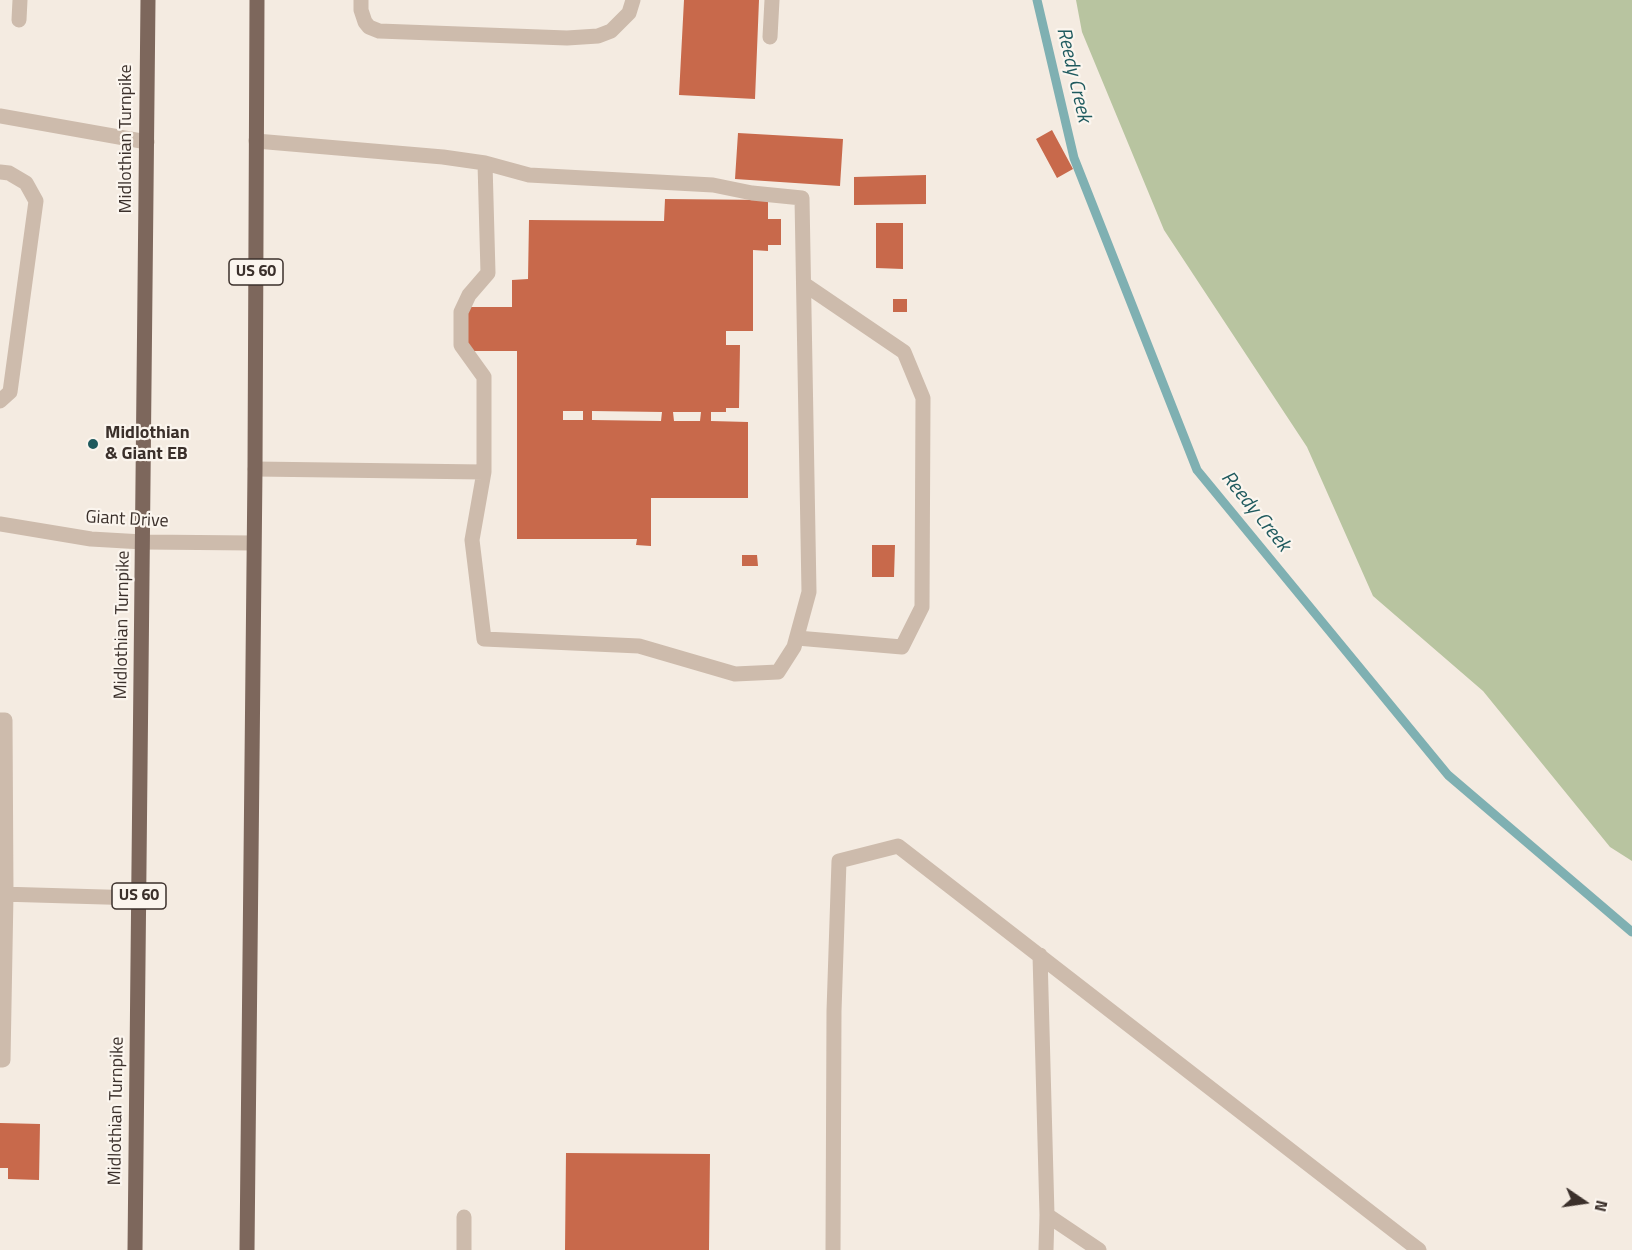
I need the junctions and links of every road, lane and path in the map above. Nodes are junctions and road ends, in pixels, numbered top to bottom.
1 (20, 0) edge
2 (148, 0) edge
3 (257, 0) edge
4 (361, 0) edge
5 (633, 0) edge
6 (772, 0) edge
7 (19, 20) dead end
8 (770, 37) dead end
9 (0, 116) edge
10 (256, 141) junction
11 (147, 142) junction
12 (485, 163) junction
13 (0, 172) edge
14 (804, 284) junction
15 (0, 401) edge
16 (255, 469) junction
17 (484, 472) junction
18 (0, 524) edge
19 (143, 542) junction
20 (253, 543) junction
21 (796, 638) junction
22 (0, 720) edge
23 (3, 894) edge
24 (139, 898) junction
25 (1040, 954) junction
26 (0, 1060) edge
27 (1047, 1215) junction
28 (464, 1217) dead end
29 (135, 1250) edge
30 (247, 1250) edge
31 (464, 1250) edge
32 (833, 1250) edge
33 (1046, 1250) edge
34 (1099, 1250) edge
35 (1419, 1250) edge

1 - 7 street
2 - 11 main road, Midlothian Turnpike / US 60
3 - 10 main road, US 60
4 - 5 street
6 - 8 street
9 - 11 street
10 - 12 street
10 - 16 main road, US 60
11 - 19 main road, Midlothian Turnpike / US 60
12 - 14 street
12 - 17 street
13 - 15 street
14 - 21 street
14 - 21 street
16 - 17 street
16 - 20 main road, US 60
17 - 21 street
18 - 19 street, Giant Drive
19 - 20 street, Giant Drive
19 - 24 main road, Midlothian Turnpike / US 60
20 - 30 main road, US 60
22 - 23 street
23 - 24 street
23 - 26 street
24 - 29 main road, Midlothian Turnpike / US 60
25 - 27 street
25 - 32 street
25 - 35 street
27 - 33 street
27 - 34 street
28 - 31 street

